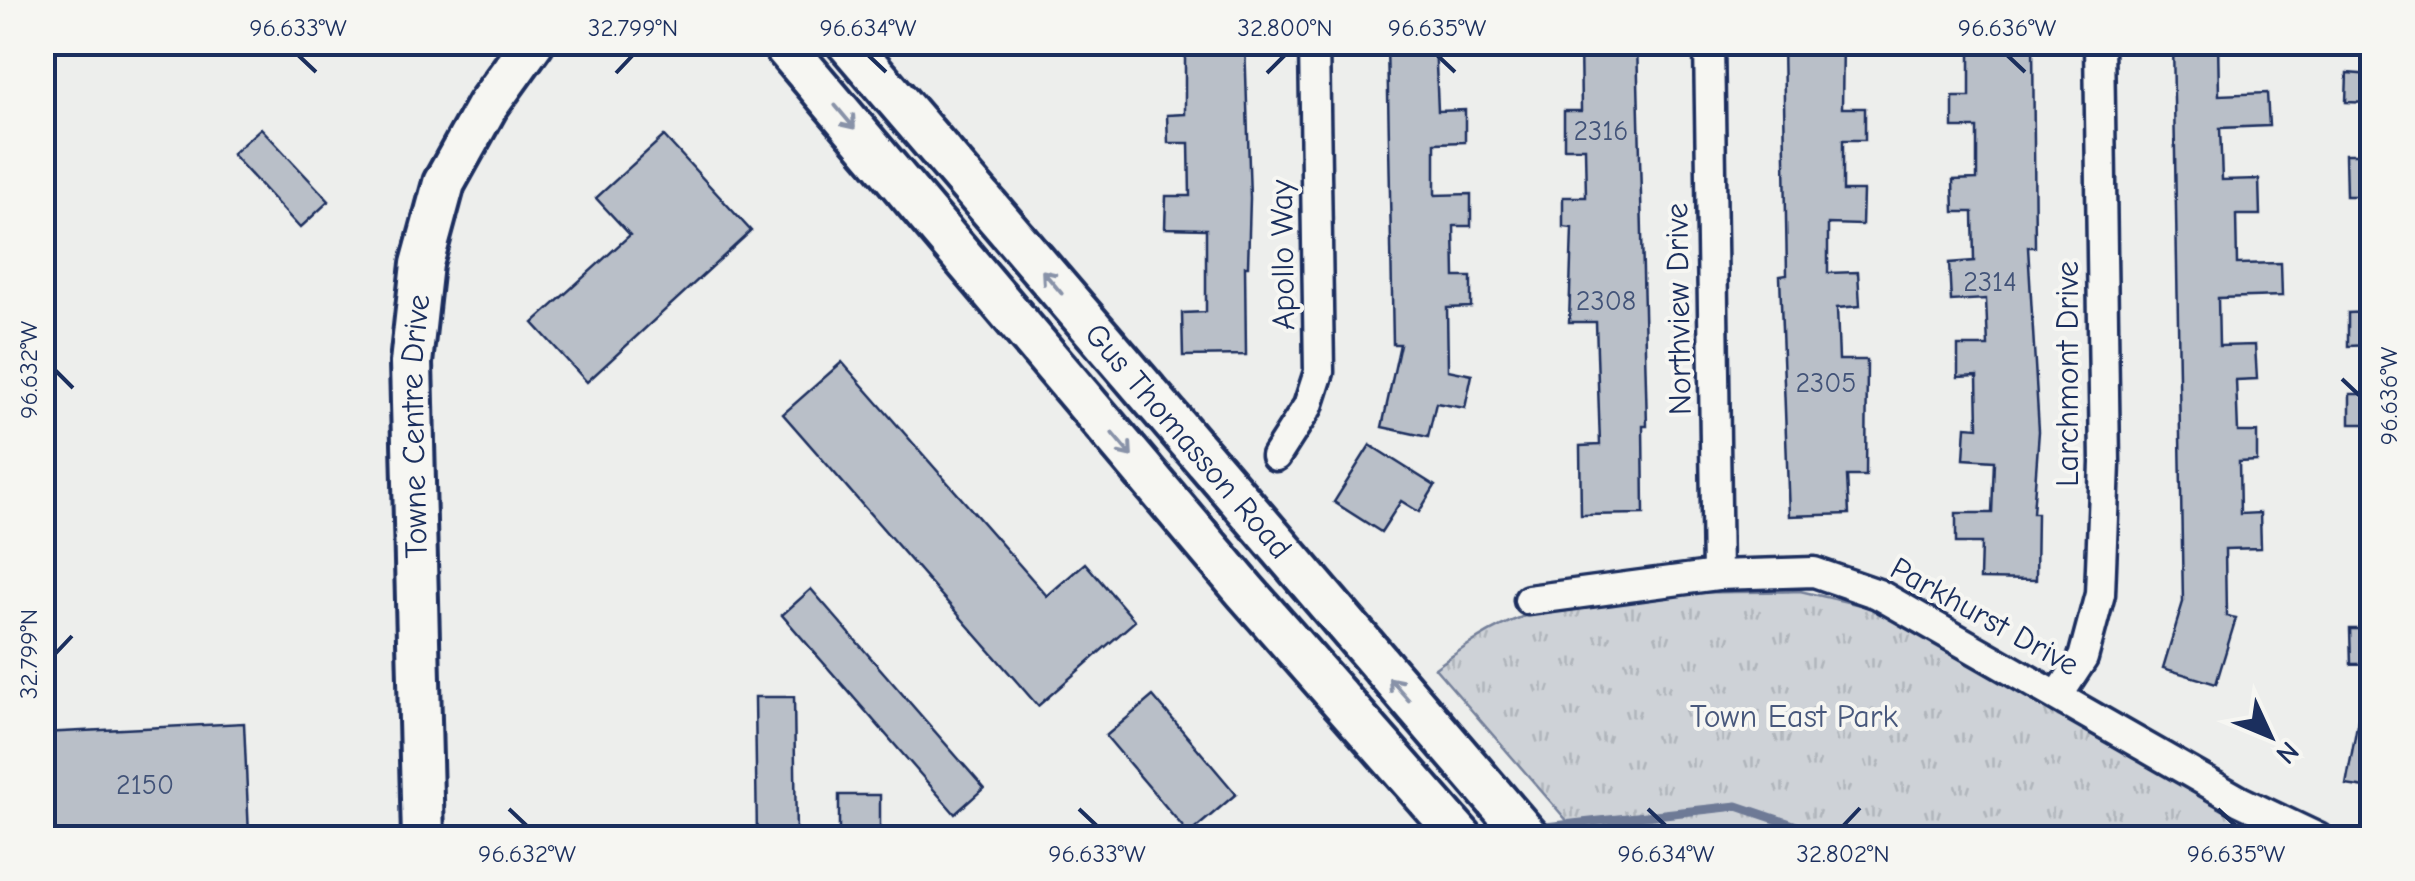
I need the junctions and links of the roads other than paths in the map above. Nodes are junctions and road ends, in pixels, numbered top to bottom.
1 (533, 42) edge
2 (782, 42) edge
3 (847, 42) edge
4 (1314, 42) edge
5 (1709, 42) edge
6 (2098, 42) edge
7 (1098, 337) junction
8 (1059, 371) junction
9 (1276, 456) dead end
10 (1717, 574) junction
11 (1529, 600) dead end
12 (2058, 696) junction
13 (423, 838) edge
14 (1462, 838) edge
15 (1529, 838) edge
16 (2318, 838) edge

1 - 13 main road, Towne Centre Drive
2 -> 8 main road, Gus Thomasson Road
7 -> 3 main road, Gus Thomasson Road
4 - 9 street, Apollo Way
5 - 10 street, Northview Drive
6 - 12 street, Larchmont Drive
7 - 8 main road
15 -> 7 main road, Gus Thomasson Road
8 -> 14 main road, Gus Thomasson Road
10 - 11 street, Parkhurst Drive
10 - 12 street, Parkhurst Drive
12 - 16 street, Parkhurst Drive

